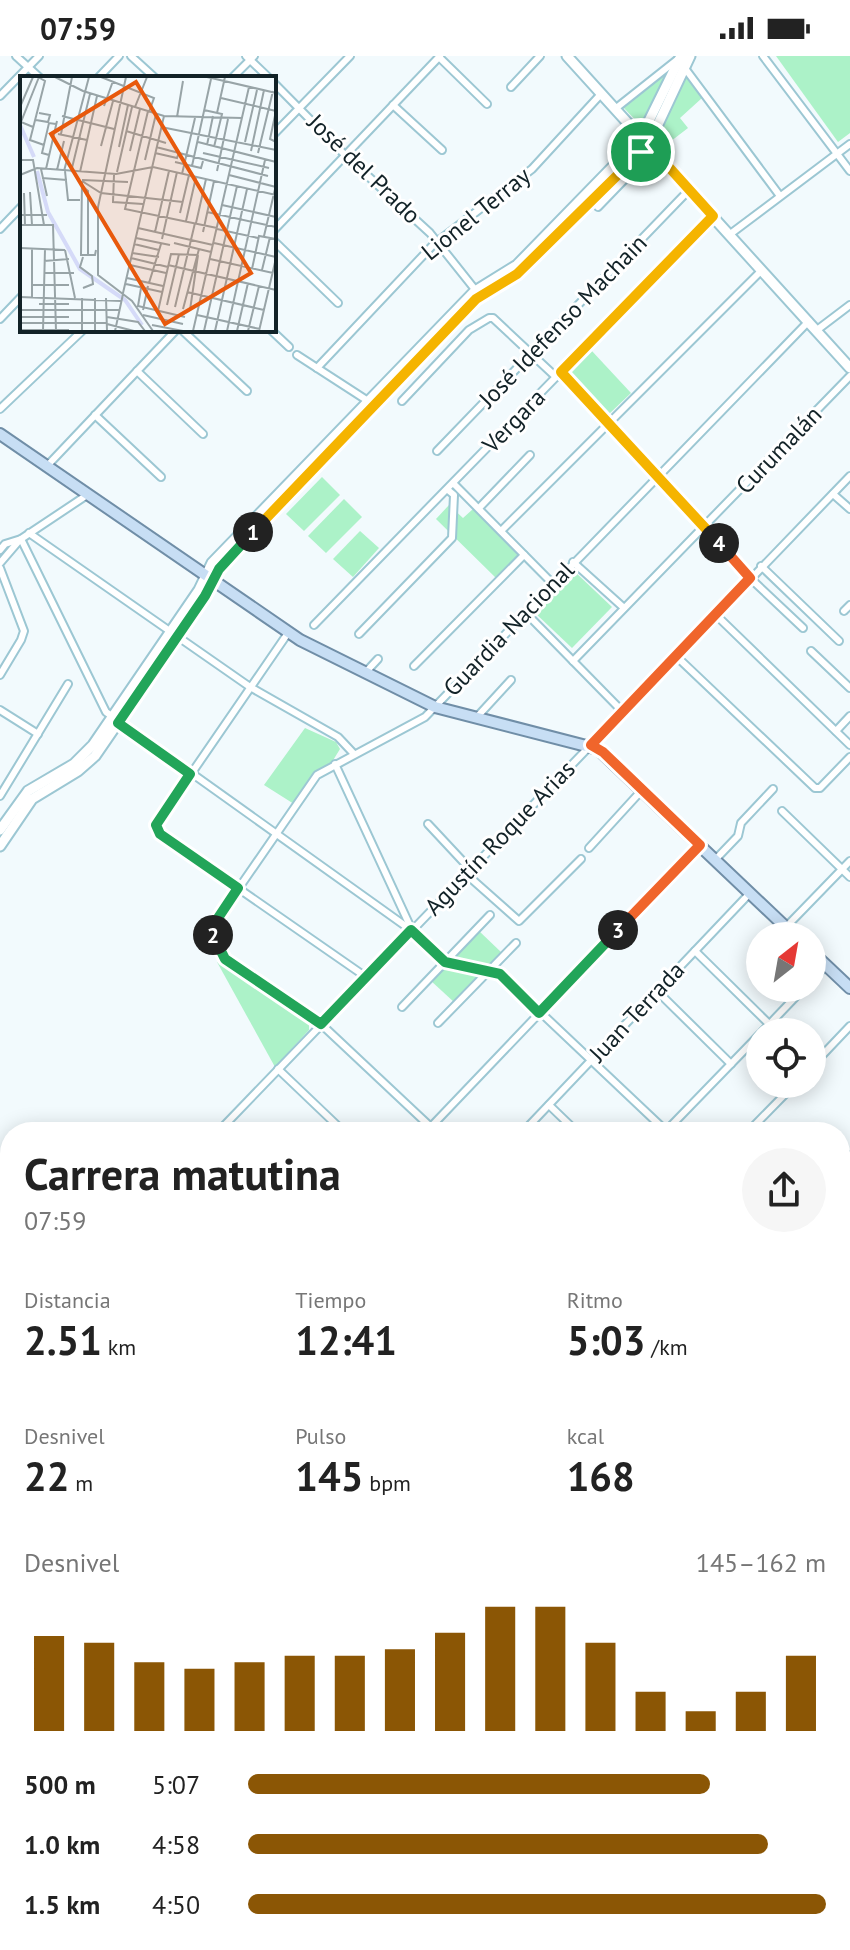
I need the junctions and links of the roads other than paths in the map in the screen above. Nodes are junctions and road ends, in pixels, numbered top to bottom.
1 (16, 56) edge
2 (39, 56) edge
3 (119, 56) edge
4 (131, 56) edge
5 (350, 56) edge
6 (540, 56) edge
7 (567, 56) edge
8 (690, 56) edge
9 (763, 56) edge
10 (250, 57) edge
11 (440, 57) edge
12 (681, 60) edge
13 (28, 67) junction
14 (38, 76) edge
15 (100, 76) edge
16 (153, 76) edge
17 (234, 76) edge
18 (267, 76) edge
19 (276, 85) edge
20 (511, 87) dead end
21 (601, 94) junction
22 (0, 96) edge
23 (487, 104) dead end
24 (393, 105) junction
25 (300, 107) junction
26 (615, 109) junction
27 (276, 132) edge
28 (647, 144) junction
29 (850, 144) edge
30 (442, 150) dead end
31 (837, 154) junction
32 (345, 155) junction
33 (850, 171) edge
34 (689, 190) junction
35 (780, 196) junction
36 (598, 207) dead end
37 (20, 208) edge
38 (713, 216) junction
39 (276, 228) edge
40 (0, 229) edge
41 (729, 235) junction
42 (437, 241) junction
43 (276, 243) edge
44 (761, 271) junction
45 (478, 294) junction
46 (20, 298) edge
47 (338, 303) dead end
48 (850, 305) edge
49 (0, 319) edge
50 (809, 321) junction
51 (817, 330) junction
52 (81, 332) edge
53 (174, 332) edge
54 (184, 332) edge
55 (273, 332) edge
56 (289, 347) dead end
57 (297, 355) dead end
58 (530, 355) junction
59 (317, 368) junction
60 (850, 368) edge
61 (137, 371) junction
62 (558, 375) junction
63 (850, 376) edge
64 (247, 391) dead end
65 (368, 401) junction
66 (402, 401) dead end
67 (0, 409) edge
68 (95, 415) junction
69 (608, 422) junction
70 (0, 434) edge
71 (203, 434) dead end
72 (437, 451) dead end
73 (530, 455) dead end
74 (47, 466) junction
75 (658, 475) junction
76 (850, 476) edge
77 (161, 477) dead end
78 (451, 487) junction
79 (833, 494) junction
80 (87, 495) junction
81 (479, 508) junction
82 (850, 509) edge
83 (704, 527) junction
84 (501, 531) junction
85 (29, 533) junction
86 (21, 539) junction
87 (0, 550) edge
88 (524, 555) junction
89 (573, 562) junction
90 (0, 566) edge
91 (761, 566) junction
92 (750, 578) junction
93 (209, 579) junction
94 (553, 584) junction
95 (624, 608) junction
96 (525, 612) junction
97 (715, 614) junction
98 (314, 625) dead end
99 (803, 628) dead end
100 (288, 633) junction
101 (173, 634) junction
102 (359, 634) dead end
103 (839, 641) dead end
104 (811, 651) dead end
105 (675, 655) junction
106 (378, 659) dead end
107 (573, 661) junction
108 (414, 666) dead end
109 (365, 673) junction
110 (0, 675) edge
111 (511, 680) dead end
112 (68, 684) dead end
113 (250, 687) junction
114 (850, 688) edge
115 (435, 707) junction
116 (0, 710) edge
117 (622, 711) junction
118 (850, 716) edge
119 (477, 717) junction
120 (115, 721) junction
121 (836, 731) junction
122 (38, 734) junction
123 (591, 745) junction
124 (850, 745) edge
125 (354, 754) junction
126 (850, 757) edge
127 (335, 764) junction
128 (190, 774) junction
129 (773, 789) dead end
130 (642, 790) junction
131 (0, 796) edge
132 (782, 811) dead end
133 (428, 824) dead end
134 (0, 830) edge
135 (275, 834) junction
136 (700, 845) junction
137 (0, 846) edge
138 (589, 848) dead end
139 (581, 859) dead end
140 (715, 860) junction
141 (850, 861) edge
142 (842, 869) junction
143 (468, 871) junction
144 (850, 877) edge
145 (238, 888) junction
146 (750, 893) junction
147 (490, 915) dead end
148 (781, 922) edge
149 (791, 922) edge
150 (411, 930) junction
151 (516, 943) dead end
152 (695, 951) junction
153 (445, 962) junction
154 (826, 965) edge
155 (489, 971) junction
156 (366, 977) junction
157 (850, 988) edge
158 (657, 991) junction
159 (790, 1002) edge
160 (402, 1007) dead end
161 (539, 1013) junction
162 (763, 1018) edge
163 (775, 1018) edge
164 (438, 1023) dead end
165 (321, 1024) junction
166 (850, 1026) edge
167 (746, 1048) edge
168 (826, 1051) edge
169 (591, 1061) junction
170 (731, 1064) junction
171 (278, 1069) junction
172 (781, 1098) edge
173 (549, 1105) junction
174 (228, 1122) edge
175 (334, 1122) edge
176 (423, 1122) edge
177 (438, 1122) edge
178 (533, 1122) edge
179 (567, 1122) edge
180 (655, 1122) edge
181 (676, 1122) edge
182 (758, 1122) edge

1 - 13 street
2 - 13 street
3 - 15 street
4 - 16 street
5 - 25 street
6 - 20 street
7 - 21 main road
8 - 12 main road
9 - 31 street
10 - 17 street
10 - 18 street
11 - 23 street
11 - 24 street
12 - 26 street
12 - 28 main road
12 - 35 street
13 - 14 street
13 - 22 street
19 - 25 street, José del Prado
21 - 26 main road
21 - 42 street, Lionel Terray
24 - 30 street
24 - 32 street
25 - 27 street
25 - 32 street, José del Prado
26 - 28 main road
28 - 34 main road
28 - 36 street
28 - 45 main road
29 - 31 street
31 - 33 street
31 - 35 street
32 - 39 street
32 - 42 street, José del Prado
34 - 38 main road
34 - 58 street, José Idefenso Machain
35 - 41 street
37 - 40 street
38 - 41 main road
38 - 62 street, Vergara
41 - 44 main road
42 - 45 street, José del Prado
42 - 59 street, Lionel Terray
43 - 47 street
44 - 50 main road
44 - 69 street
45 - 65 main road
45 - 93 main road
46 - 49 street
48 - 51 street
50 - 51 main road
50 - 75 street, Guardia Nacional
51 - 60 main road
52 - 67 street
53 - 61 street
54 - 64 street
55 - 56 street
57 - 59 street
58 - 62 street
58 - 66 street
58 - 72 street, José Idefenso Machain
59 - 65 street
61 - 68 street
61 - 71 street
62 - 69 street
62 - 78 street, Vergara
63 - 83 street, Curumalán
65 - 93 main road
68 - 74 street
68 - 77 street
69 - 75 street
69 - 84 street
70 - 74 main road
73 - 81 street
74 - 80 main road
75 - 83 street
75 - 89 street, Guardia Nacional
76 - 79 street, Agustín Roque Arias
78 - 81 street
78 - 98 street, Vergara
78 - 102 street
79 - 82 street
79 - 91 street, Agustín Roque Arias
80 - 85 street
80 - 93 main road
81 - 84 street
83 - 92 street
83 - 95 street, Curumalán
84 - 88 street
85 - 86 street
85 - 101 street
86 - 87 street
86 - 90 street
86 - 120 street
88 - 94 street
88 - 108 street
89 - 94 street, Guardia Nacional
89 - 95 street
90 - 110 street
91 - 92 street, Agustín Roque Arias
91 - 103 street
92 - 97 street, Agustín Roque Arias
92 - 99 street
93 - 100 main road
93 - 101 main road
94 - 96 street, Guardia Nacional
95 - 107 street, Curumalán
96 - 107 street
96 - 115 street, Guardia Nacional
97 - 105 street, Agustín Roque Arias
97 - 121 street
100 - 109 main road
100 - 113 street
101 - 113 street
101 - 120 main road
104 - 114 street
105 - 117 street, Agustín Roque Arias
105 - 126 street
106 - 109 street
107 - 117 street
109 - 115 main road
111 - 119 street
112 - 122 street
113 - 125 street
113 - 128 street
115 - 119 main road
115 - 125 street, Guardia Nacional
116 - 122 street
117 - 123 street, Agustín Roque Arias
118 - 121 street
119 - 123 main road
120 - 128 street
120 - 134 main road
120 - 137 main road
121 - 124 street
122 - 131 street
123 - 130 main road
123 - 143 street, Agustín Roque Arias
125 - 127 street, Guardia Nacional
127 - 135 street, Guardia Nacional
127 - 150 street
128 - 135 street
128 - 145 street
129 - 140 street
130 - 136 main road
130 - 138 street
132 - 142 street
133 - 143 street
135 - 145 street, Guardia Nacional
135 - 150 street
136 - 140 main road
136 - 161 street
139 - 143 street
140 - 146 main road
141 - 142 street
142 - 144 street
142 - 149 street
143 - 150 street, Agustín Roque Arias
145 - 156 street
145 - 165 street, Guardia Nacional
146 - 148 main road
146 - 152 street, Juan Terrada
147 - 153 street
150 - 153 street
150 - 156 street, Agustín Roque Arias
151 - 155 street
152 - 158 street, Juan Terrada
152 - 162 street
153 - 155 street
153 - 160 street
154 - 157 main road
155 - 161 street
155 - 164 street
156 - 165 street, Agustín Roque Arias
158 - 169 street, Juan Terrada
158 - 170 street
159 - 163 street
161 - 169 street
161 - 177 street
165 - 171 street, Agustín Roque Arias
165 - 176 street
166 - 168 street
167 - 170 street
169 - 173 street, Juan Terrada
169 - 180 street
170 - 181 street
171 - 174 street, Agustín Roque Arias
171 - 175 street
172 - 182 street
173 - 178 street, Juan Terrada
173 - 179 street

